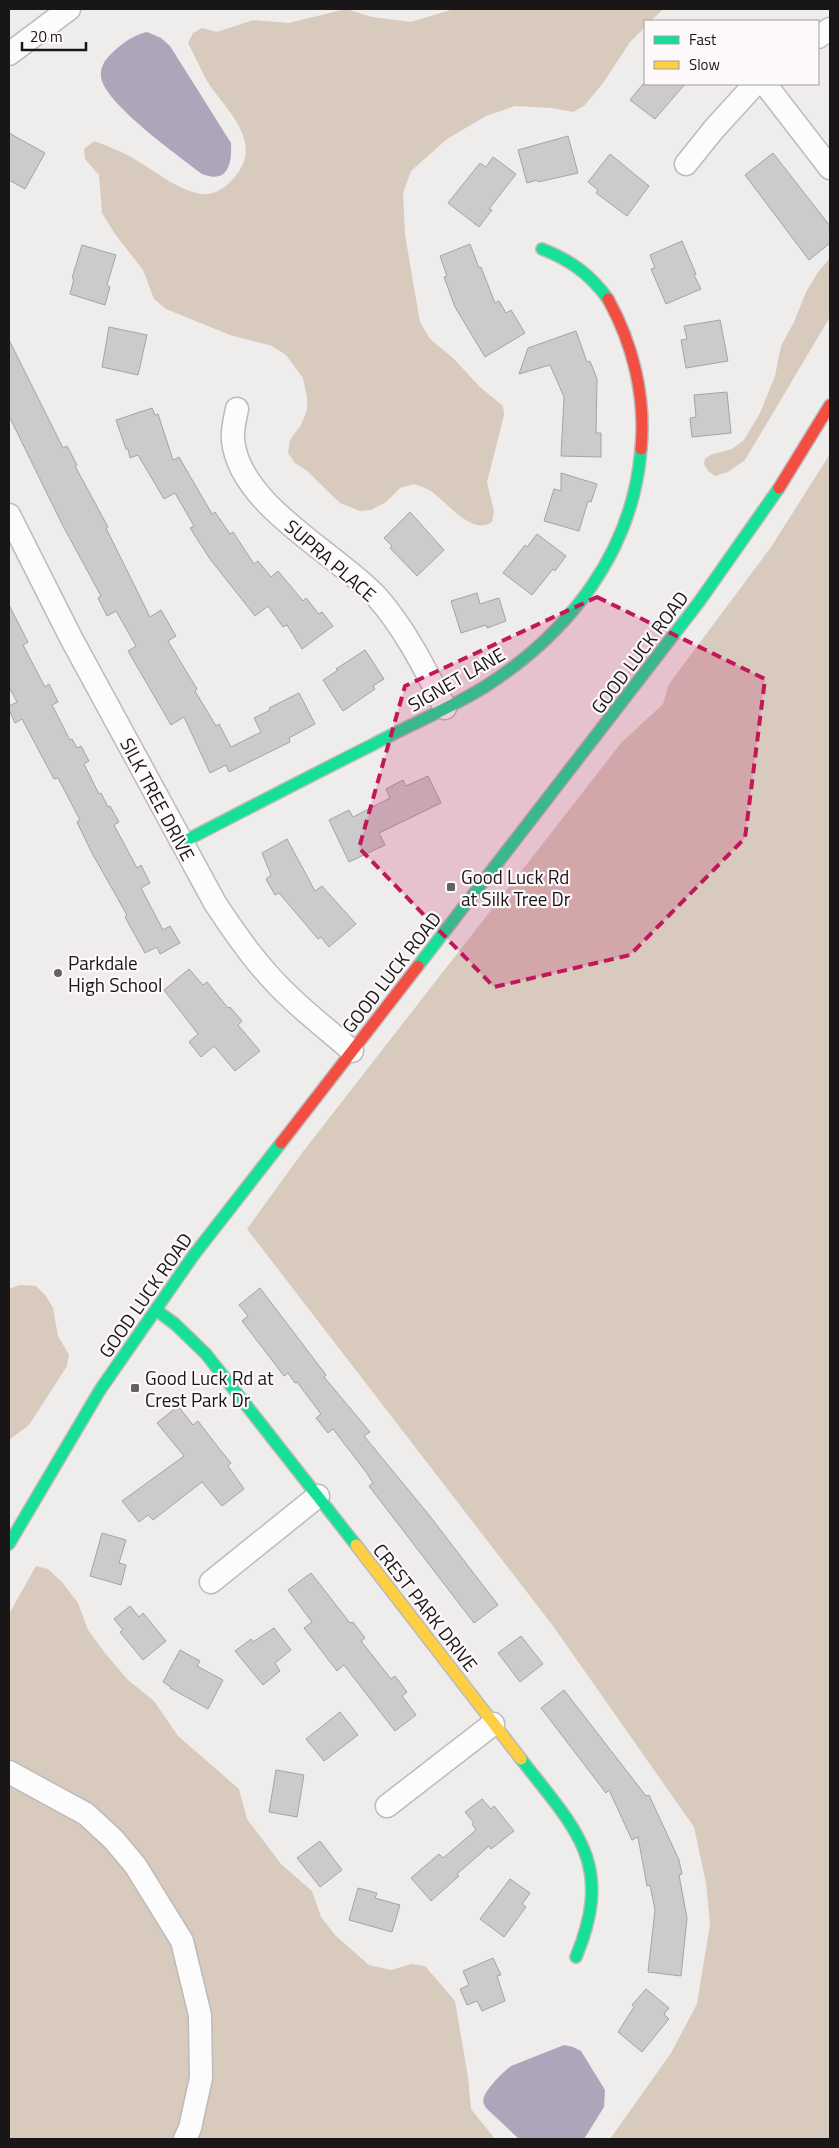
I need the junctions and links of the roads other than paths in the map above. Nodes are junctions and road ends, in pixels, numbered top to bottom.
1 (69, 9) edge
2 (830, 29) edge
3 (819, 36) edge
4 (9, 54) edge
5 (754, 85) edge
6 (766, 85) edge
7 (686, 164) dead end
8 (830, 168) edge
9 (542, 249) dead end
10 (830, 405) edge
11 (237, 409) dead end
12 (9, 515) edge
13 (445, 708) junction
14 (181, 843) junction
15 (352, 1051) junction
16 (156, 1310) junction
17 (318, 1496) junction
18 (9, 1544) edge
19 (210, 1582) dead end
20 (493, 1724) junction
21 (9, 1772) edge
22 (387, 1806) dead end
23 (576, 1957) dead end
24 (185, 2139) edge

1 - 4 street
2 - 3 street
5 - 7 street
6 - 8 street
9 - 13 street, SIGNET LANE
10 - 15 street, GOOD LUCK ROAD
11 - 13 street, SUPRA PLACE
12 - 14 street, SILK TREE DRIVE
13 - 14 street, SIGNET LANE
14 - 15 street, SILK TREE DRIVE
15 - 16 street, GOOD LUCK ROAD
16 - 17 street, CREST PARK DRIVE
16 - 18 street, GOOD LUCK ROAD
17 - 19 street
17 - 20 street, CREST PARK DRIVE
20 - 22 street
20 - 23 street, CREST PARK DRIVE
21 - 24 street

